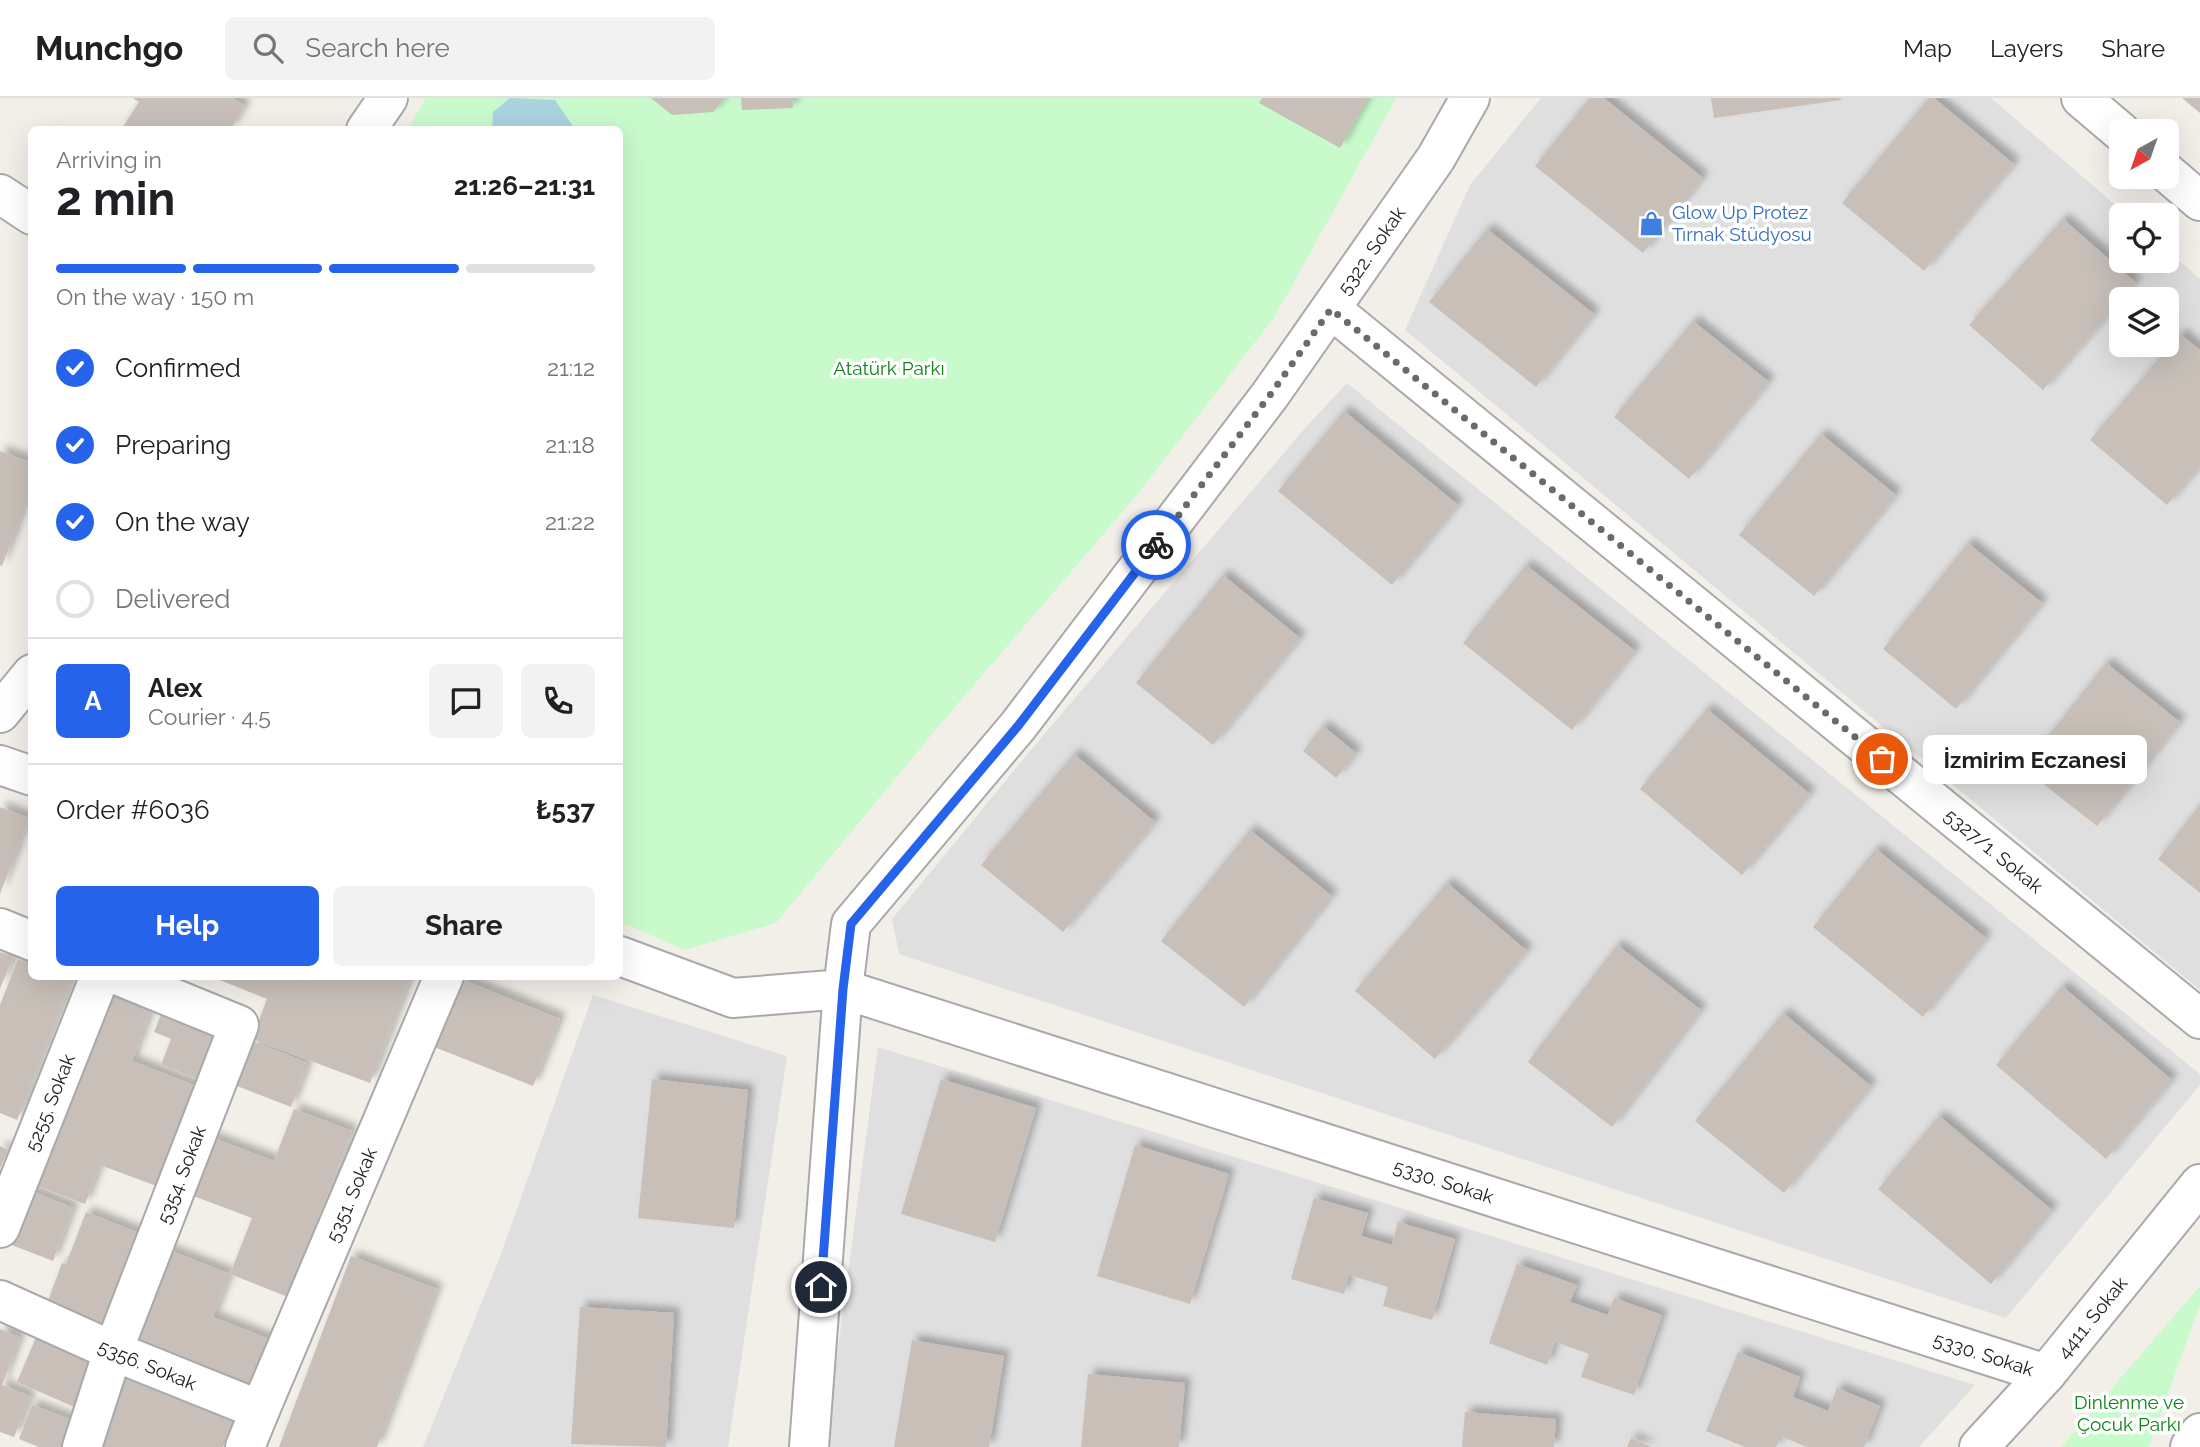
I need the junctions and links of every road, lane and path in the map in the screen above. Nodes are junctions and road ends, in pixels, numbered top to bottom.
1 (388, 98) edge
2 (1470, 98) edge
3 (2081, 98) edge
4 (2109, 122) edge
5 (369, 126) edge
6 (2179, 183) edge
7 (0, 194) edge
8 (2200, 201) edge
9 (28, 212) edge
10 (1331, 309) junction
11 (28, 679) edge
12 (0, 713) edge
13 (0, 765) edge
14 (28, 775) edge
15 (0, 928) edge
16 (28, 939) edge
17 (623, 957) edge
18 (98, 980) edge
19 (129, 980) edge
20 (442, 980) edge
21 (843, 989) junction
22 (2200, 1019) edge
23 (2200, 1184) edge
24 (0, 1228) edge
25 (0, 1300) edge
26 (113, 1352) junction
27 (2046, 1374) junction
28 (260, 1410) junction
29 (82, 1447) edge
30 (245, 1447) edge
31 (809, 1447) edge
32 (1979, 1447) edge

1 - 5 street
2 - 10 street, 5322. Sokak
3 - 4 street
6 - 8 street
7 - 9 street
10 - 21 street, 5322. Sokak
10 - 22 street, 5327/1. Sokak
11 - 12 street
13 - 14 street
15 - 16 street
17 - 21 street
18 - 24 street, 5255. Sokak
19 - 26 street, 5354. Sokak
20 - 28 street, 5351. Sokak
21 - 27 street, 5330. Sokak
21 - 31 street, 5322. Sokak
23 - 27 street, 4411. Sokak
25 - 26 street, 5356. Sokak
26 - 28 street, 5356. Sokak
26 - 29 street, 5354. Sokak
27 - 32 street, 4411. Sokak
28 - 30 street

